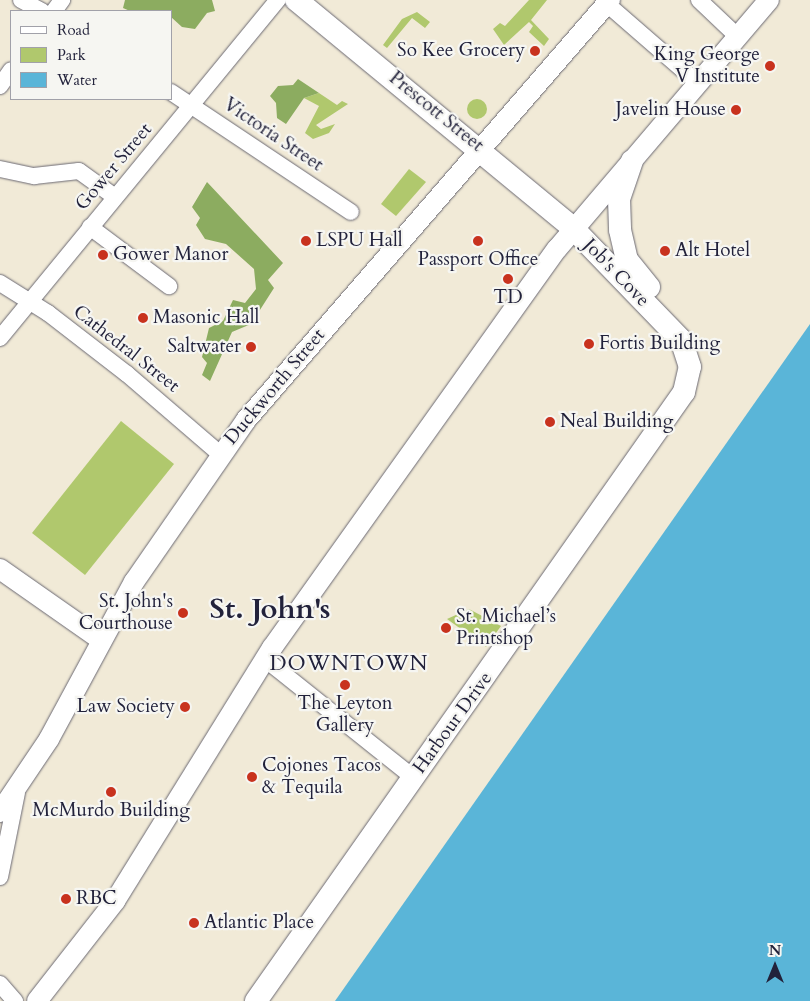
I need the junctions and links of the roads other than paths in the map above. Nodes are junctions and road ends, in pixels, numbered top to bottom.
1 (21, 0) edge
2 (278, 0) edge
3 (296, 0) edge
4 (700, 0) edge
5 (770, 0) edge
6 (609, 2) edge
7 (40, 10) edge
8 (738, 37) junction
9 (10, 71) edge
10 (699, 84) junction
11 (0, 86) edge
12 (172, 93) edge
13 (192, 105) junction
14 (484, 150) junction
15 (632, 161) junction
16 (0, 169) edge
17 (115, 197) junction
18 (351, 212) dead end
19 (90, 228) junction
20 (574, 228) junction
21 (0, 284) edge
22 (169, 286) dead end
23 (29, 303) junction
24 (660, 317) junction
25 (0, 338) edge
26 (220, 454) junction
27 (0, 569) edge
28 (100, 639) junction
29 (265, 659) junction
30 (413, 777) junction
31 (17, 794) junction
32 (0, 812) edge
33 (0, 877) edge
34 (0, 984) edge
35 (15, 1001) edge
36 (37, 1001) edge
37 (256, 1001) edge

1 - 7 street
2 - 13 street, Gower Street
3 - 14 main road, Prescott Street
4 - 8 street
5 - 8 street
6 - 10 street
6 - 14 street, Duckworth Street
8 - 10 street
9 - 11 street
10 - 15 street
12 - 13 street, Victoria Street
13 - 17 street, Gower Street
13 - 18 street, Victoria Street
14 - 20 main road, Prescott Street
14 - 26 street, Duckworth Street
15 - 20 street
15 - 24 main road
16 - 17 street
17 - 19 street, Gower Street
19 - 22 street
19 - 23 street, Gower Street
20 - 24 main road, Job's Cove
20 - 29 street
21 - 23 street, Cathedral Street
23 - 25 street, Gower Street
23 - 26 street, Cathedral Street
24 - 30 main road, Harbour Drive
26 - 28 street, Duckworth Street
27 - 28 street
28 - 31 street, Duckworth Street
29 - 30 street
29 - 36 street
30 - 37 main road, Harbour Drive
31 - 32 street, Duckworth Street
31 - 33 street
34 - 35 street

